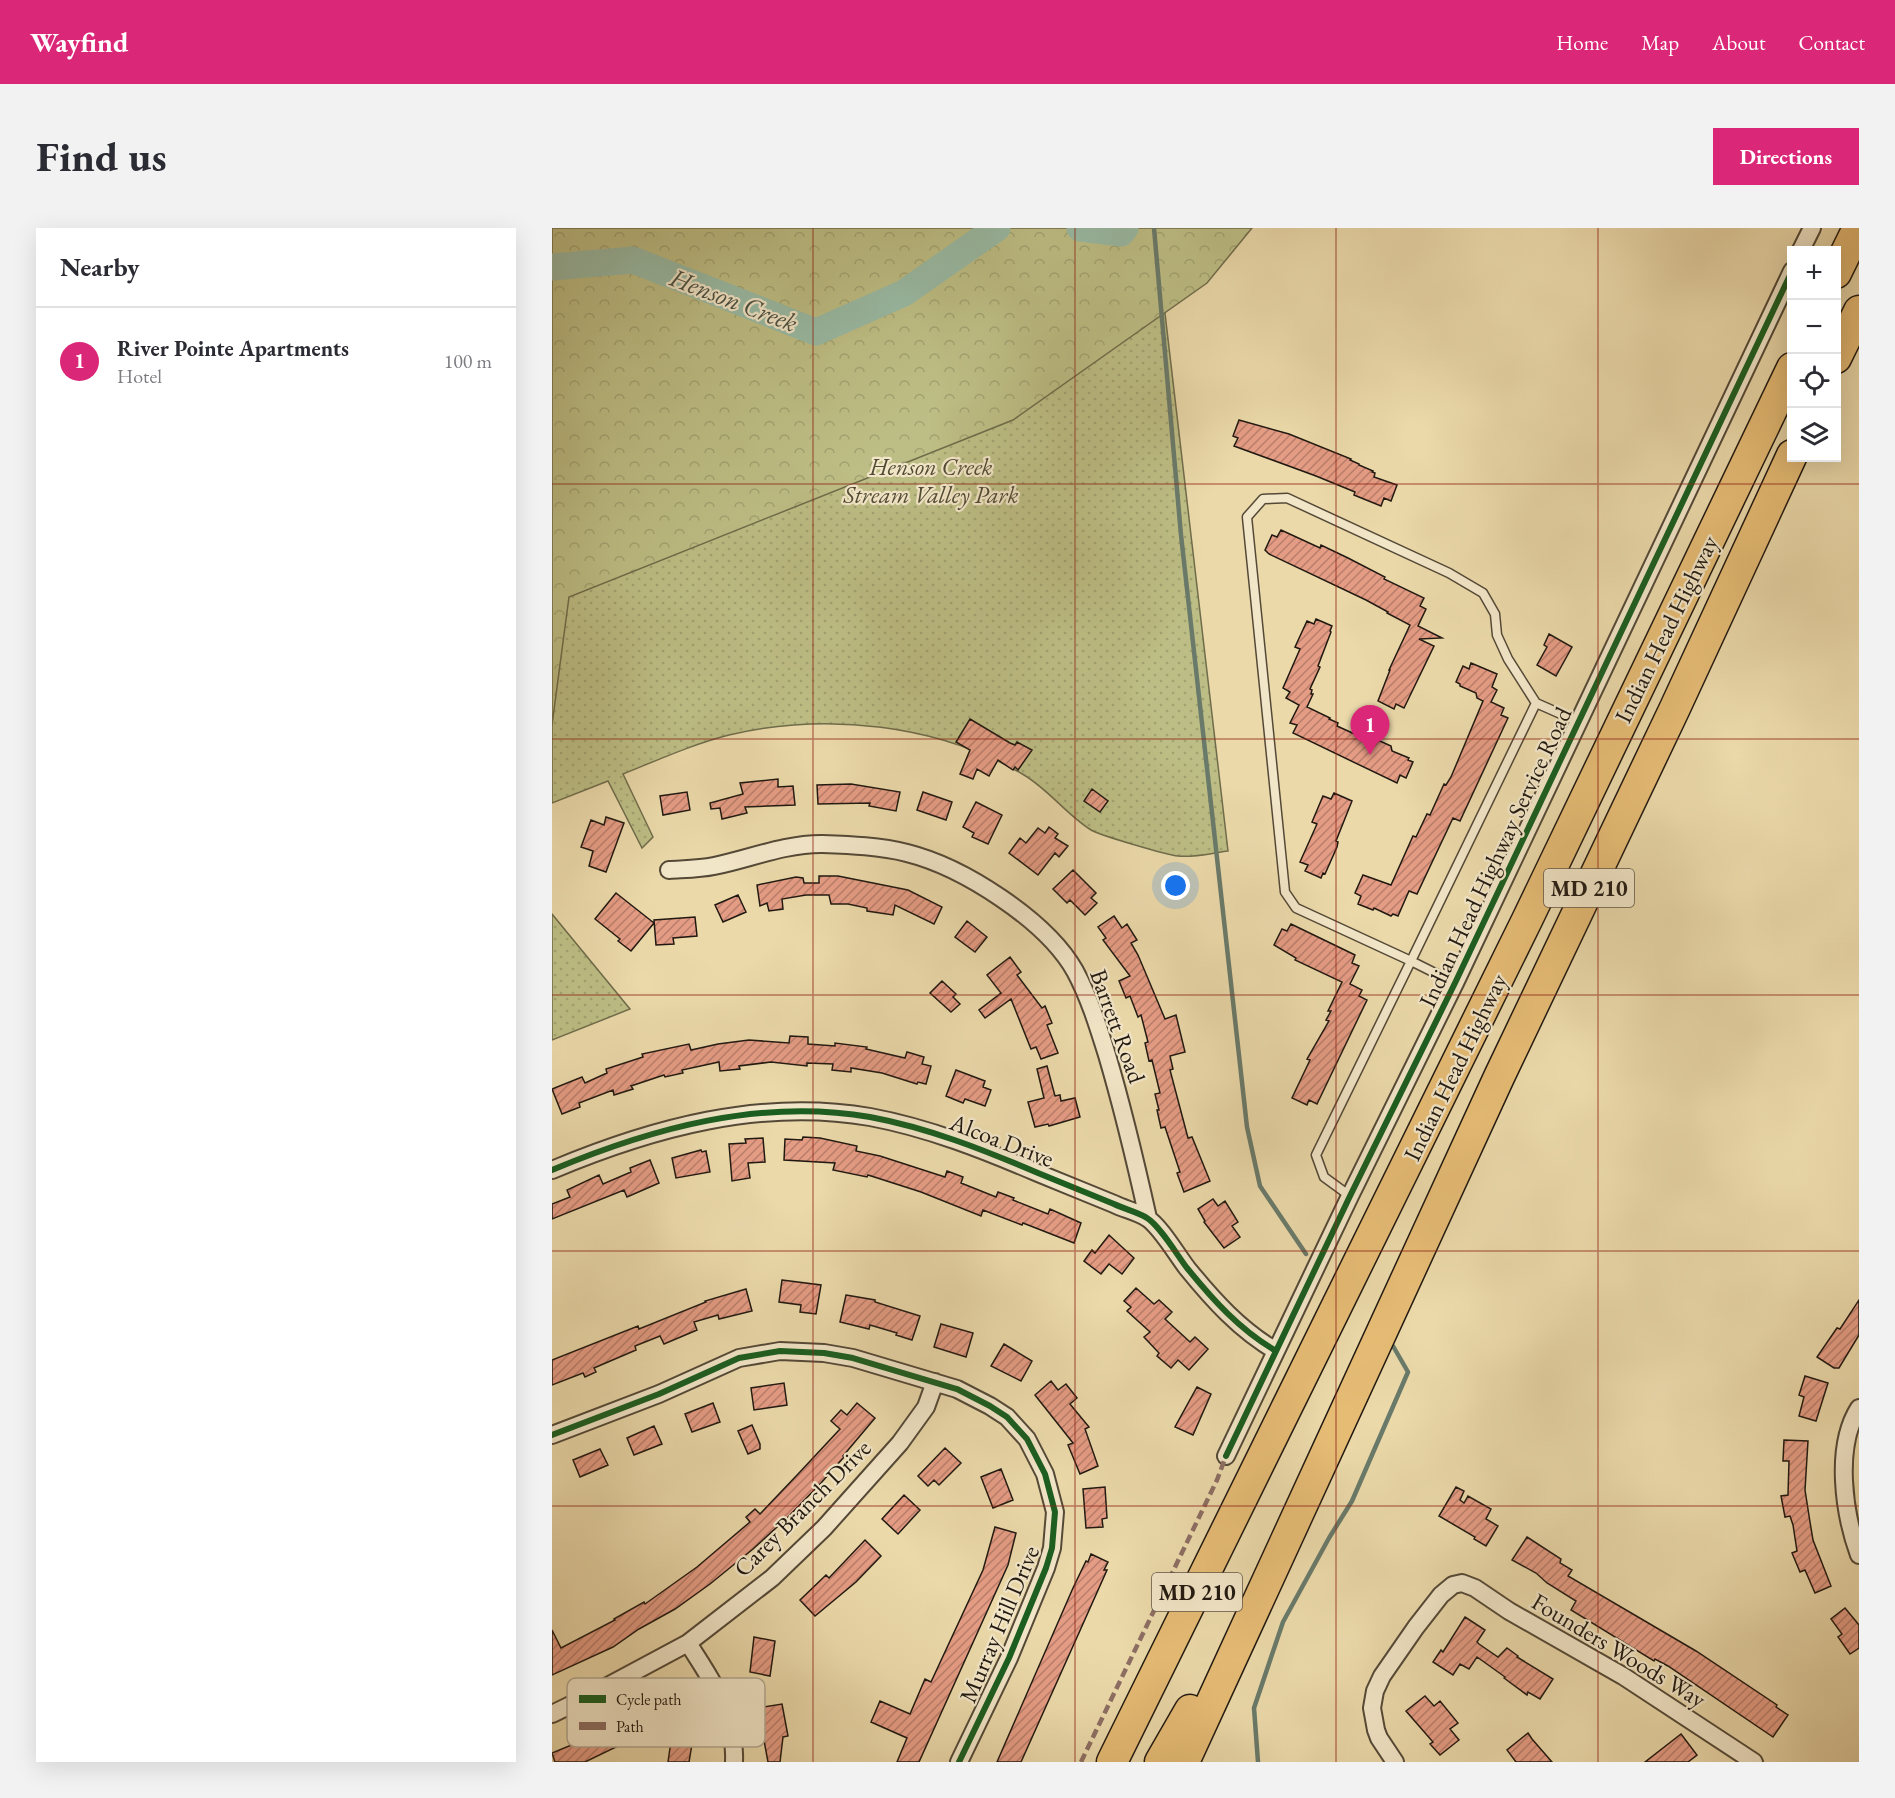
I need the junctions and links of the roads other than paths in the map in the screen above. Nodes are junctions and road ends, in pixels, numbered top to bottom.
1 (1812, 228) edge
2 (1858, 228) edge
3 (1803, 246) edge
4 (1841, 263) edge
5 (1787, 280) edge
6 (1859, 311) edge
7 (1838, 354) edge
8 (1787, 376) edge
9 (1788, 462) edge
10 (1536, 703) junction
11 (1579, 722) junction
12 (669, 870) dead end
13 (1411, 961) junction
14 (1455, 983) junction
15 (552, 1170) edge
16 (1350, 1196) junction
17 (1148, 1218) junction
18 (1276, 1351) junction
19 (935, 1382) junction
20 (1859, 1408) edge
21 (1282, 1421) junction
22 (552, 1435) edge
23 (1226, 1456) dead end
24 (1859, 1555) edge
25 (1255, 1610) junction
26 (688, 1643) junction
27 (621, 1678) edge
28 (711, 1678) edge
29 (567, 1706) edge
30 (552, 1714) edge
31 (735, 1747) edge
32 (734, 1762) edge
33 (959, 1762) edge
34 (1112, 1762) edge
35 (1134, 1762) edge
36 (1160, 1762) edge
37 (1184, 1762) edge
38 (1395, 1762) edge
39 (1754, 1762) edge

1 - 3 street
2 - 4 highway
5 - 11 street, Indian Head Highway Service Road
6 - 7 highway
8 - 21 highway, Indian Head Highway / MD 210
9 - 25 highway, Indian Head Highway / MD 210
10 - 11 lane
10 - 13 lane
10 - 13 lane
11 - 14 street, Indian Head Highway Service Road
12 - 17 street, Barrett Road
13 - 14 lane
13 - 16 lane
14 - 16 street, Indian Head Highway Service Road
15 - 17 street, Alcoa Drive
16 - 18 street, Indian Head Highway Service Road
17 - 18 street, Alcoa Drive
18 - 23 street, Indian Head Highway Service Road
19 - 22 street, Murray Hill Drive
19 - 26 street, Carey Branch Drive
19 - 33 street, Murray Hill Drive
20 - 24 street
21 - 34 highway, Indian Head Highway / MD 210
21 - 35 highway
25 - 36 highway
25 - 37 highway, Indian Head Highway / MD 210
26 - 27 street, Carey Branch Drive
26 - 28 street
29 - 30 street, Carey Branch Drive
31 - 32 street
38 - 39 street, Founders Woods Way

